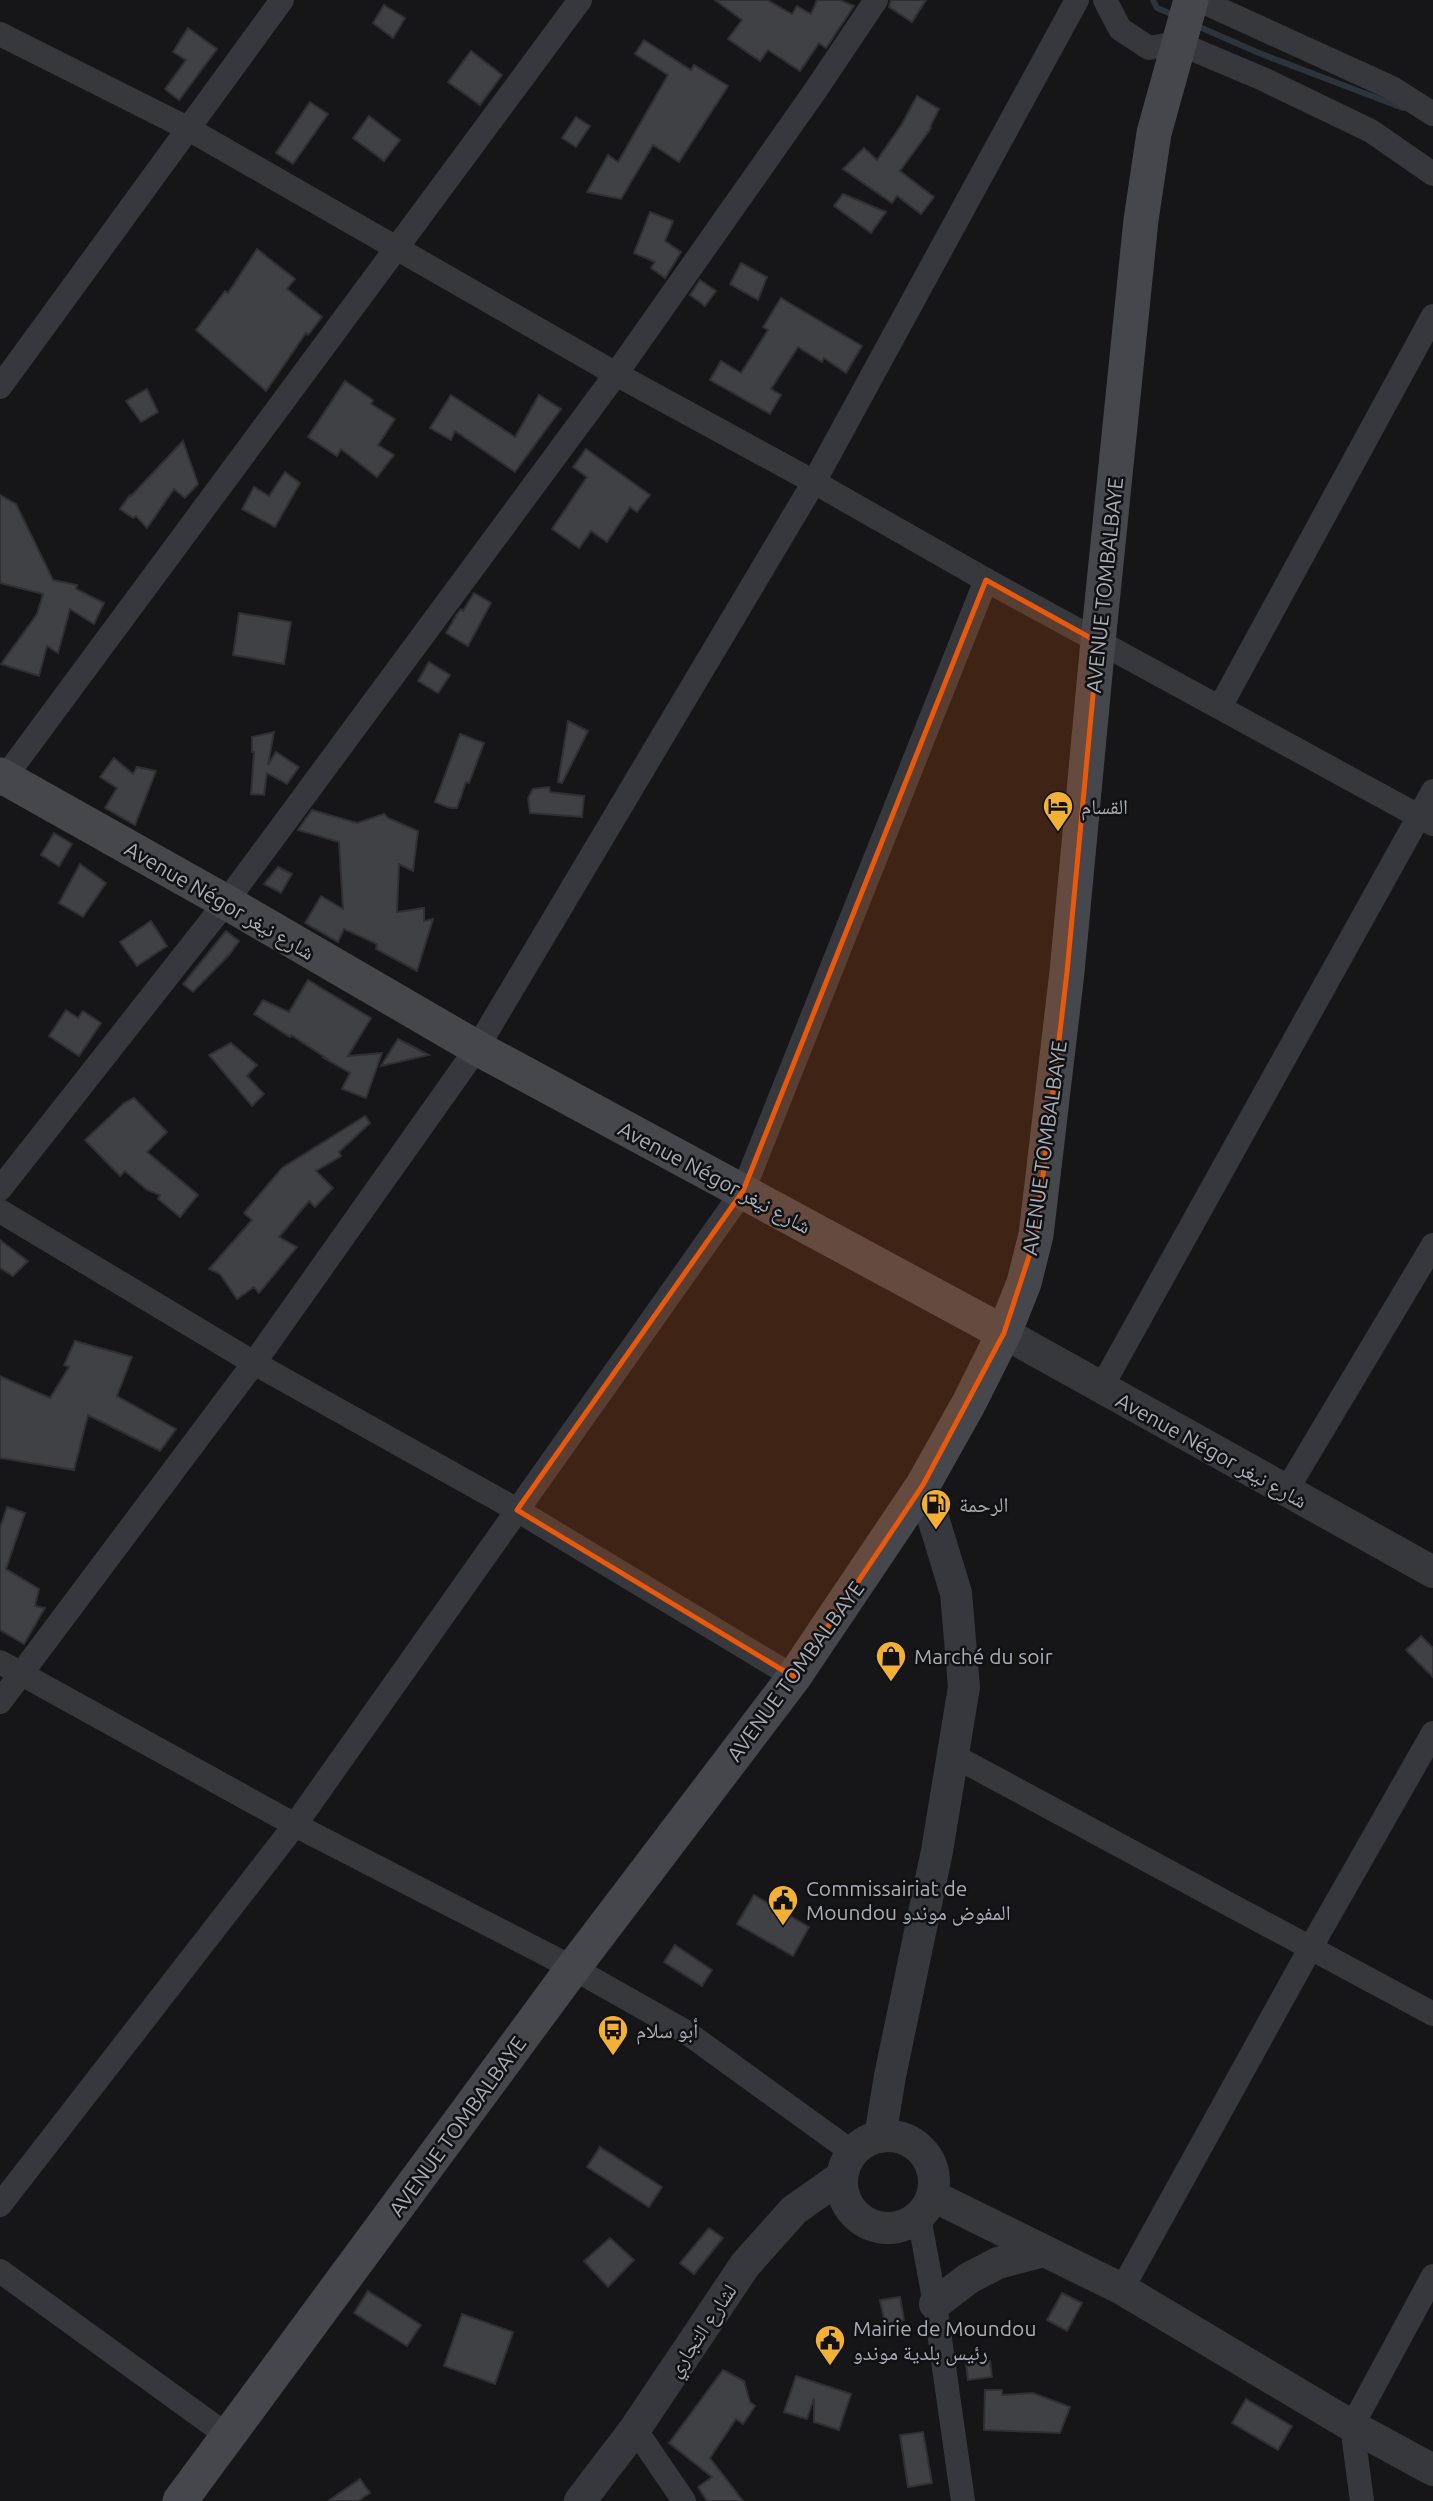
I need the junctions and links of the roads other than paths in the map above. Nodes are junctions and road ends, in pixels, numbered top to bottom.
1 (282, 0) edge
2 (580, 0) edge
3 (876, 0) edge
4 (1077, 0) edge
5 (1105, 0) edge
6 (1191, 0) edge
7 (1199, 0) edge
8 (0, 34) edge
9 (1178, 43) junction
10 (1433, 114) edge
11 (187, 128) junction
12 (1433, 174) edge
13 (398, 247) junction
14 (1433, 316) edge
15 (616, 374) junction
16 (0, 387) edge
17 (814, 482) junction
18 (986, 580) junction
19 (1098, 642) junction
20 (1220, 707) junction
21 (2, 779) edge
22 (1433, 791) edge
23 (1426, 820) edge
24 (226, 902) junction
25 (477, 1048) junction
26 (0, 1189) edge
27 (743, 1191) junction
28 (0, 1211) edge
29 (1433, 1245) edge
30 (1004, 1334) junction
31 (254, 1363) junction
32 (1101, 1388) junction
33 (923, 1485) junction
34 (1286, 1491) junction
35 (517, 1510) junction
36 (1433, 1573) edge
37 (10, 1668) edge
38 (794, 1678) junction
39 (0, 1702) edge
40 (1433, 1733) edge
41 (954, 1756) junction
42 (295, 1825) junction
43 (1311, 1947) junction
44 (573, 1968) junction
45 (1433, 2014) edge
46 (880, 2137) junction
47 (847, 2165) junction
48 (0, 2205) edge
49 (926, 2206) junction
50 (1044, 2251) junction
51 (0, 2271) edge
52 (1433, 2276) edge
53 (1122, 2290) junction
54 (935, 2304) junction
55 (1352, 2426) junction
56 (635, 2429) junction
57 (228, 2436) junction
58 (1433, 2470) edge
59 (180, 2501) edge
60 (580, 2501) edge
61 (684, 2501) edge
62 (963, 2501) edge
63 (1362, 2501) edge

1 - 11 street
2 - 13 street
3 - 15 street
4 - 17 street
5 - 9 street
6 - 9 main road, AVENUE TOMBALBAYE
7 - 10 street
8 - 11 street
9 - 12 street
9 - 19 main road, AVENUE TOMBALBAYE
11 - 13 street
11 - 16 street
13 - 15 street
13 - 21 street
14 - 20 street
15 - 17 street
15 - 24 street
17 - 18 street
17 - 25 street
18 - 19 street
18 - 27 street
19 - 20 street
19 - 30 main road, AVENUE TOMBALBAYE
20 - 23 street
21 - 24 main road, Avenue Négor شارع نيغر
22 - 23 street
23 - 32 street
24 - 25 main road, Avenue Négor شارع نيغر
24 - 26 street
25 - 27 main road, Avenue Négor شارع نيغر
25 - 31 street
27 - 30 main road, Avenue Négor شارع نيغر
27 - 35 street
28 - 31 street
29 - 34 street
30 - 32 street, Avenue Négor شارع نيغر
30 - 33 main road, AVENUE TOMBALBAYE
31 - 35 street
31 - 37 street
32 - 34 street, Avenue Négor شارع نيغر
33 - 38 main road, AVENUE TOMBALBAYE
33 - 41 street
34 - 36 street, Avenue Négor شارع نيغر
35 - 38 street
35 - 42 street
37 - 39 street
37 - 42 street
38 - 44 main road, AVENUE TOMBALBAYE
40 - 43 street
41 - 43 street
41 - 46 street
42 - 44 street
42 - 48 street
43 - 45 street
43 - 53 street
44 - 47 street
44 - 57 main road, AVENUE TOMBALBAYE
46 - 47 street
46 - 49 street
47 - 49 street
47 - 56 street, لشارع التجاري
49 - 50 street
49 - 54 street
50 - 53 street
50 - 54 street
51 - 57 street
52 - 55 street
53 - 55 street
54 - 62 street
55 - 58 street
55 - 63 street
56 - 60 street, لشارع التجاري
56 - 61 street
57 - 59 main road, AVENUE TOMBALBAYE

